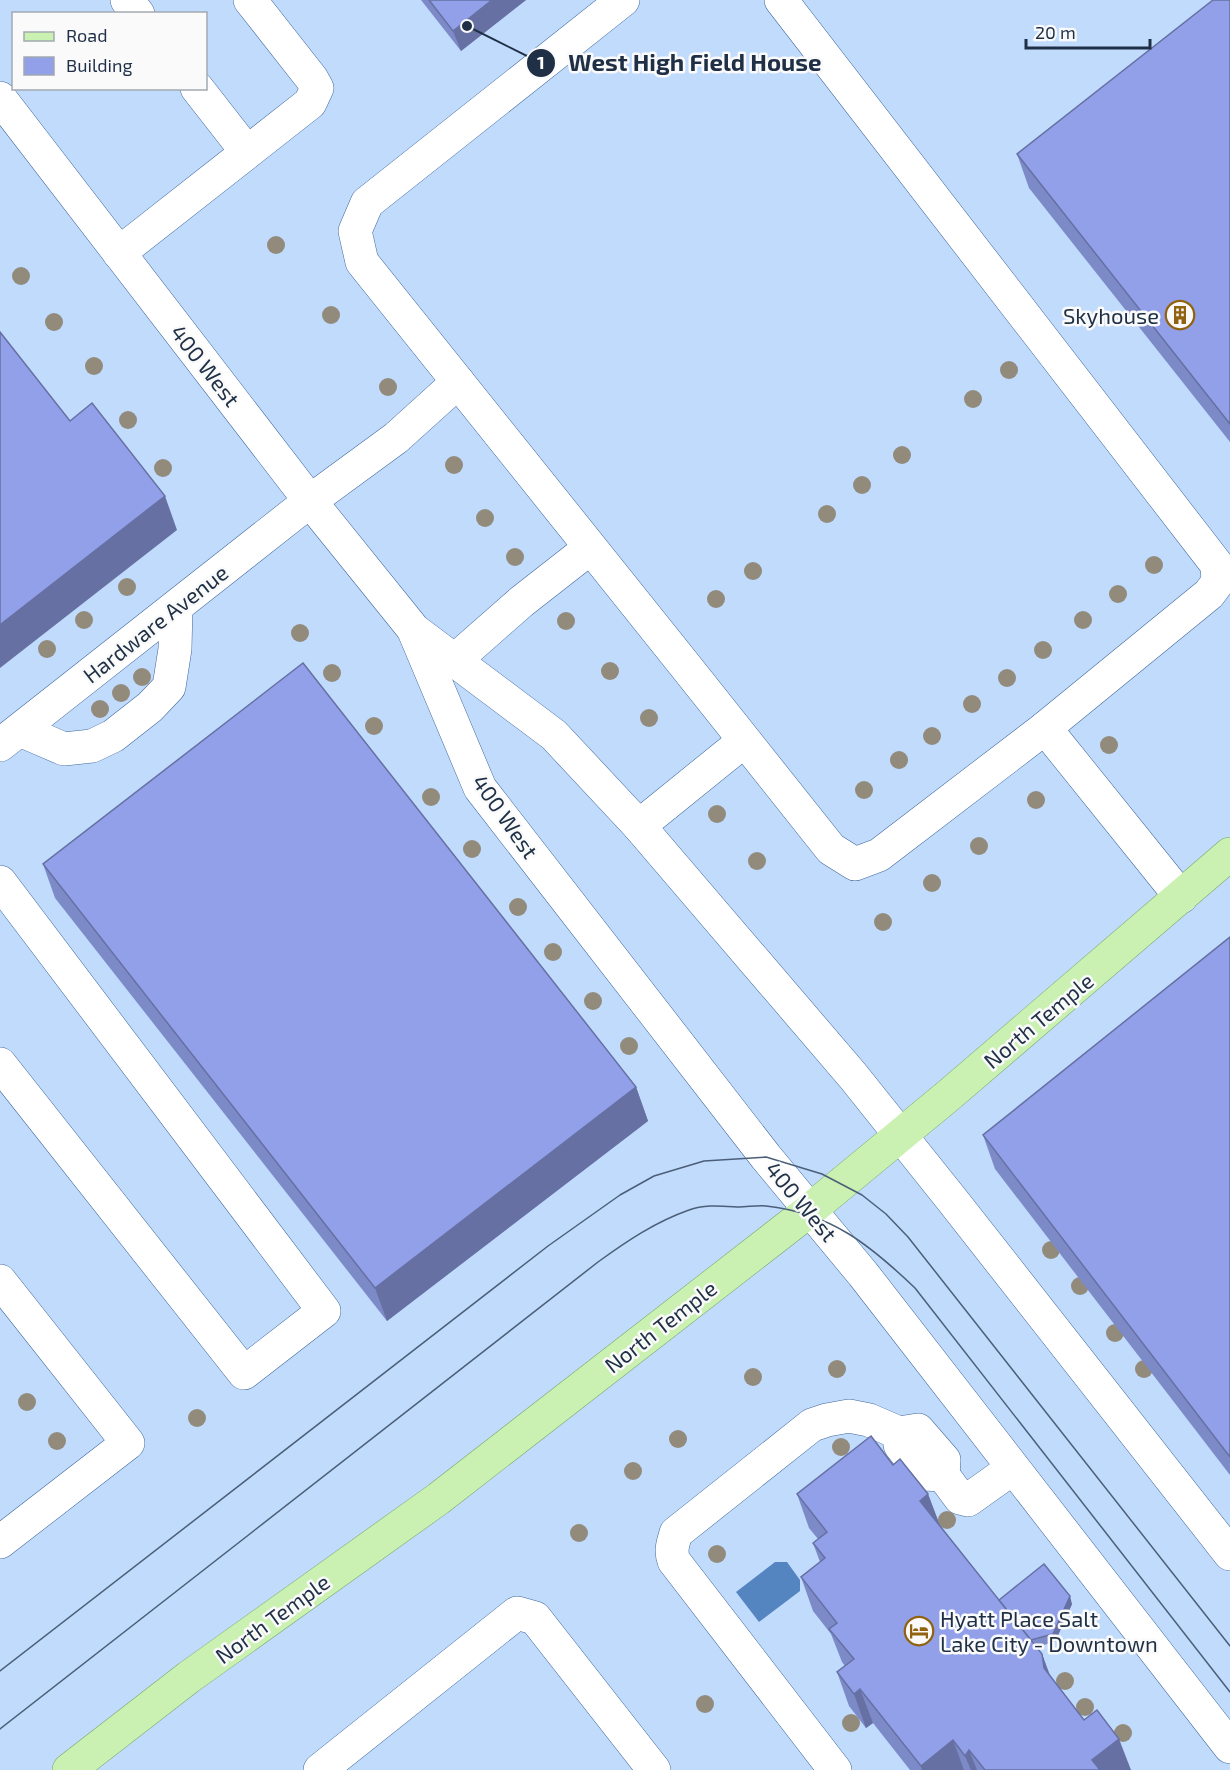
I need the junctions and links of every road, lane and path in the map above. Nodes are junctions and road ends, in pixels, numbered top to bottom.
1 (127, 0) edge
2 (249, 0) edge
3 (623, 0) edge
4 (781, 0) edge
5 (136, 12) edge
6 (199, 90) edge
7 (0, 98) edge
8 (247, 152) junction
9 (119, 253) junction
10 (458, 382) junction
11 (310, 501) junction
12 (590, 548) junction
13 (176, 607) junction
14 (414, 630) junction
15 (454, 661) junction
16 (1045, 728) junction
17 (10, 737) edge
18 (744, 741) junction
19 (639, 826) junction
20 (1230, 854) edge
21 (0, 882) edge
22 (1181, 897) junction
23 (0, 1064) edge
24 (900, 1135) junction
25 (809, 1210) junction
26 (0, 1281) edge
27 (1013, 1468) junction
28 (0, 1542) edge
29 (1230, 1554) edge
30 (1230, 1747) edge
31 (69, 1770) edge
32 (320, 1770) edge
33 (654, 1770) edge
34 (835, 1770) edge

1 - 5 street
2 - 8 street
3 - 10 street
4 - 16 street
6 - 8 street
7 - 9 street, 400 West
8 - 9 street
9 - 11 street, 400 West
10 - 11 street, Hardware Avenue
10 - 12 street
11 - 13 street, Hardware Avenue
11 - 14 street, 400 West
12 - 15 street
12 - 18 street
13 - 17 street, Hardware Avenue
13 - 17 street
14 - 15 street, 400 West
14 - 25 street, 400 West
15 - 19 street, 400 West
16 - 18 street
16 - 22 street
18 - 19 street
19 - 24 street, 400 West
20 - 22 main road, North Temple
21 - 23 street
22 - 24 main road, North Temple
24 - 25 main road, North Temple
24 - 29 street, 400 West
25 - 27 street, 400 West
25 - 31 main road, North Temple
26 - 28 street
27 - 30 street, 400 West
27 - 34 street
32 - 33 street

